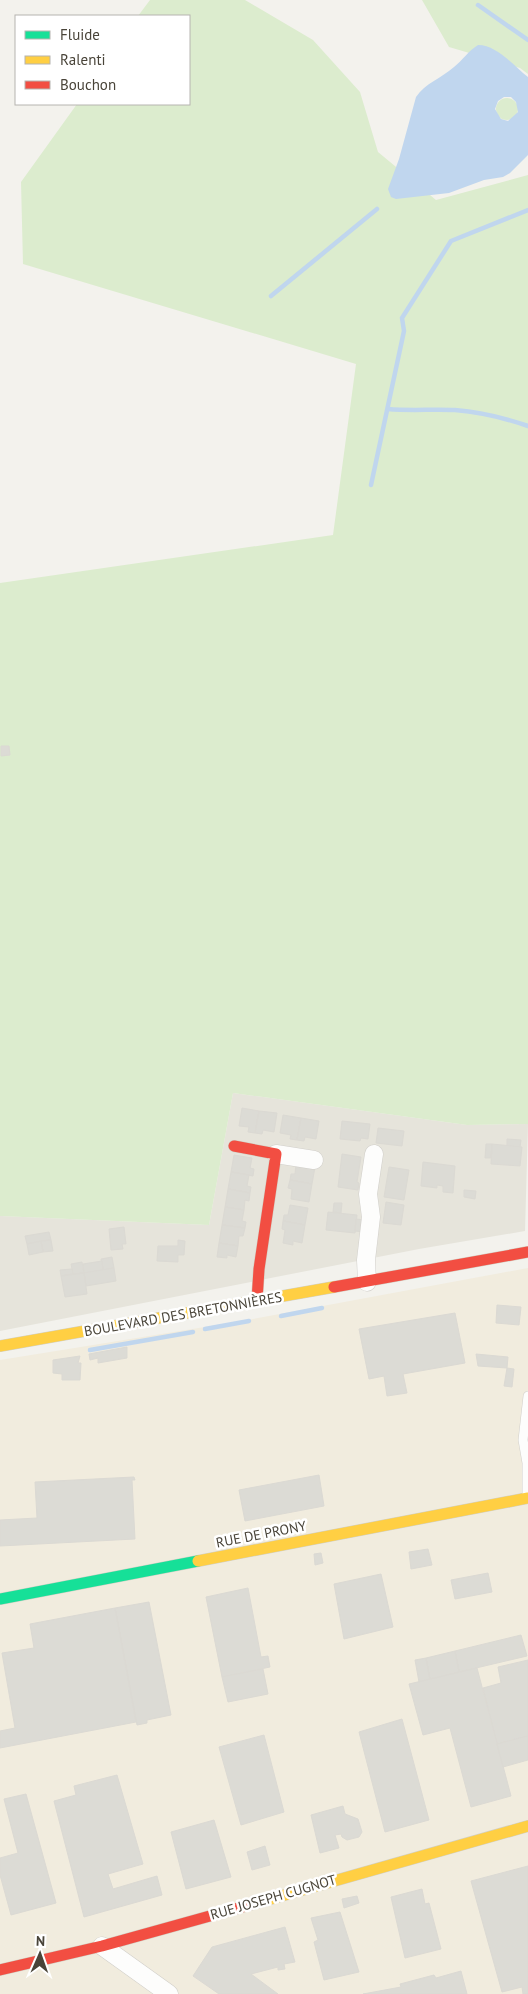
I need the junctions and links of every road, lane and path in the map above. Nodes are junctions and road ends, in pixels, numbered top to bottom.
1 (234, 1146) dead end
2 (276, 1154) junction
3 (374, 1154) dead end
4 (314, 1160) dead end
5 (528, 1252) edge
6 (367, 1282) junction
7 (257, 1300) junction
8 (0, 1346) edge
9 (528, 1396) edge
10 (527, 1498) edge
11 (0, 1599) edge
12 (528, 1826) edge
13 (102, 1946) junction
14 (0, 1962) edge
15 (18, 1966) junction
16 (0, 1970) edge
17 (169, 1994) edge

1 - 2 street
2 - 4 street
2 - 7 street
3 - 6 street
5 - 6 street, BOULEVARD DES BRETONNIÈRES
6 - 7 street, BOULEVARD DES BRETONNIÈRES
7 - 8 street, BOULEVARD DES BRETONNIÈRES
9 - 10 lane
10 - 11 street, RUE DE PRONY
12 - 13 street, RUE JOSEPH CUGNOT
13 - 15 street, RUE JOSEPH CUGNOT
13 - 17 street
14 - 15 street, RUE JOSEPH CUGNOT
15 - 16 street, RUE JOSEPH CUGNOT

